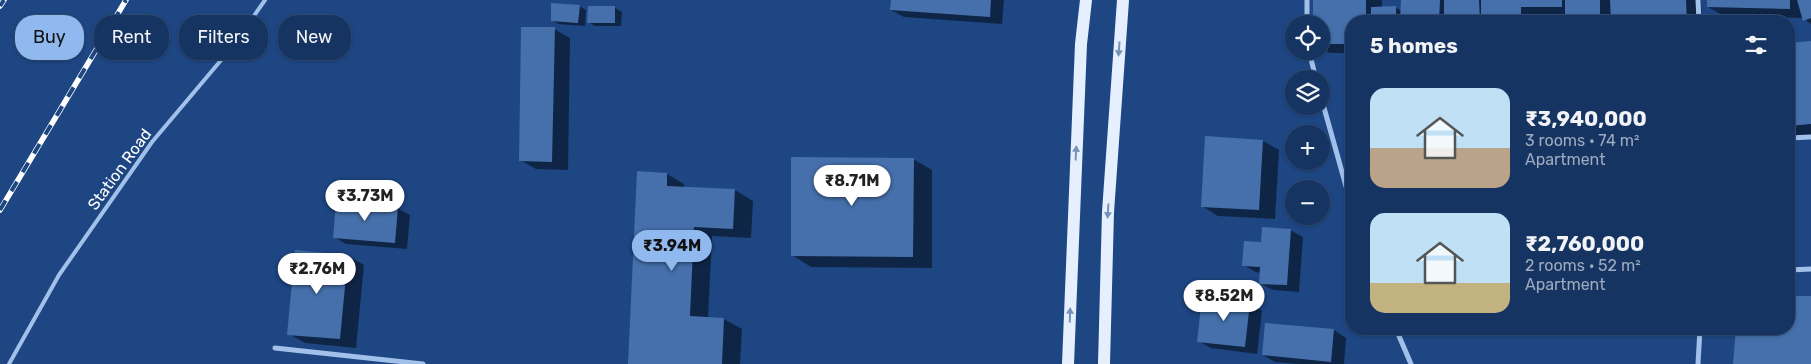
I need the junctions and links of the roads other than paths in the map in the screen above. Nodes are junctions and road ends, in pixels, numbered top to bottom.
1 (265, 0) edge
2 (1086, 0) edge
3 (1123, 0) edge
4 (1307, 0) edge
5 (1698, 0) edge
6 (1308, 15) edge
7 (1699, 15) edge
8 (1326, 115) edge
9 (1811, 137) edge
10 (1795, 138) edge
11 (1345, 177) edge
12 (1811, 269) edge
13 (1795, 270) edge
14 (1398, 335) edge
15 (1700, 335) edge
16 (275, 348) dead end
17 (9, 364) edge
18 (423, 364) edge
19 (1068, 364) edge
20 (1104, 364) edge
21 (1410, 364) edge
22 (1698, 364) edge

1 - 17 lane, Station Road
19 -> 2 main road
3 -> 20 main road
4 - 6 street
5 - 7 street
8 - 11 street
9 - 10 street
12 - 13 street
14 - 21 street
15 - 22 street
16 - 18 street

